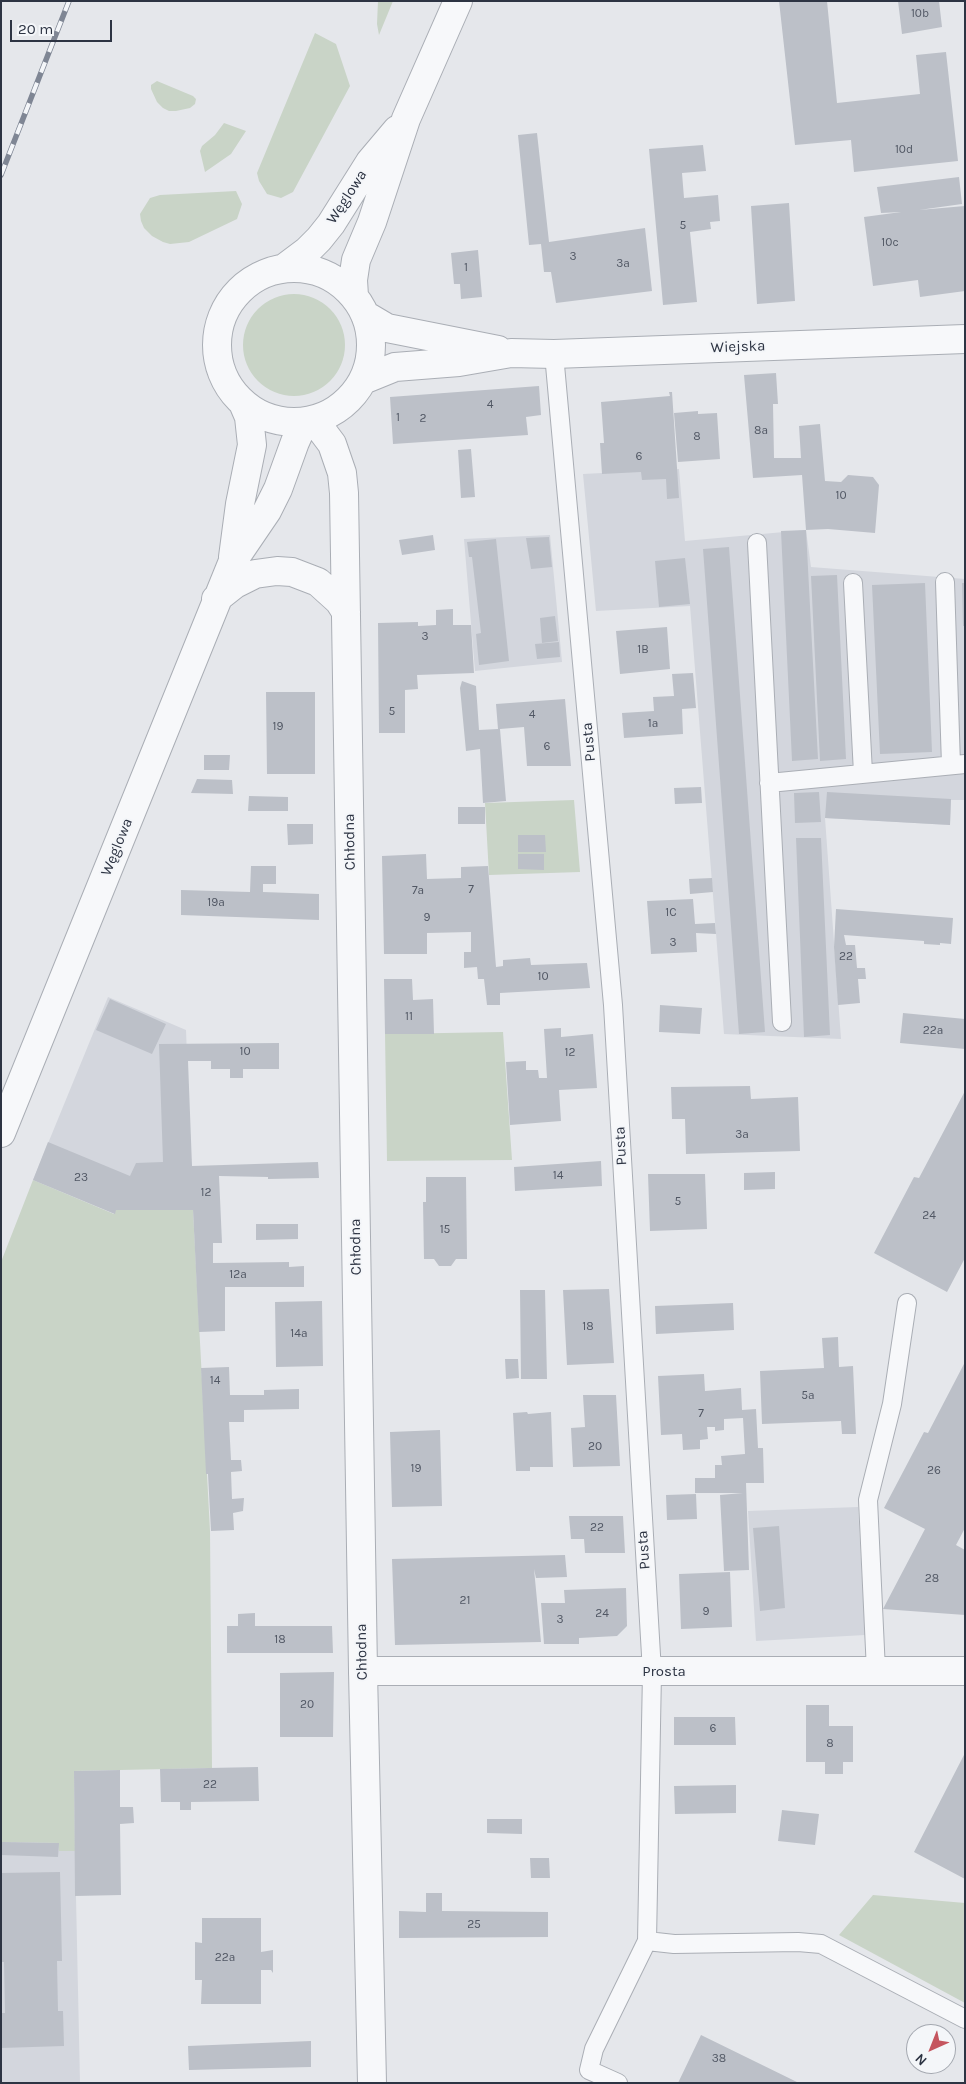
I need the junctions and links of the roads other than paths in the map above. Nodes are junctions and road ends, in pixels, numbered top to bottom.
1 (458, 1) edge
2 (406, 120) junction
3 (283, 269) junction
4 (360, 306) junction
5 (965, 339) edge
6 (511, 353) junction
7 (554, 354) junction
8 (364, 380) junction
9 (243, 403) junction
10 (309, 421) junction
11 (757, 543) dead end
12 (233, 561) junction
13 (945, 582) dead end
14 (852, 583) dead end
15 (216, 599) junction
16 (346, 612) junction
17 (958, 764) edge
18 (863, 773) junction
19 (769, 783) junction
20 (782, 1022) dead end
21 (1, 1133) edge
22 (907, 1303) dead end
23 (363, 1671) junction
24 (876, 1671) junction
25 (965, 1671) edge
26 (652, 1672) junction
27 (647, 1941) junction
28 (965, 2019) edge
29 (372, 2083) edge
30 (618, 2083) edge

1 - 2 street, Węglowa
2 - 3 street, Węglowa
2 - 4 street, Węglowa
3 - 4 street
3 - 9 street
4 - 6 street, Wiejska
4 - 8 street
5 - 7 street, Wiejska
6 - 7 street, Wiejska
6 - 8 street, Wiejska
7 - 26 lane, Pusta
8 - 10 street
9 - 10 street
9 - 12 street, Węglowa
10 - 12 street, Węglowa
10 - 16 street, Chłodna
11 - 19 lane
12 - 15 street, Węglowa
13 - 17 lane
14 - 18 lane
15 - 16 street
15 - 21 street, Węglowa
16 - 23 street, Chłodna
17 - 18 lane
18 - 19 lane
19 - 20 lane
22 - 24 lane
23 - 26 street, Prosta
23 - 29 street, Chłodna
24 - 25 street, Prosta
24 - 26 street, Prosta
26 - 27 lane, Pusta
27 - 28 lane
27 - 30 lane

